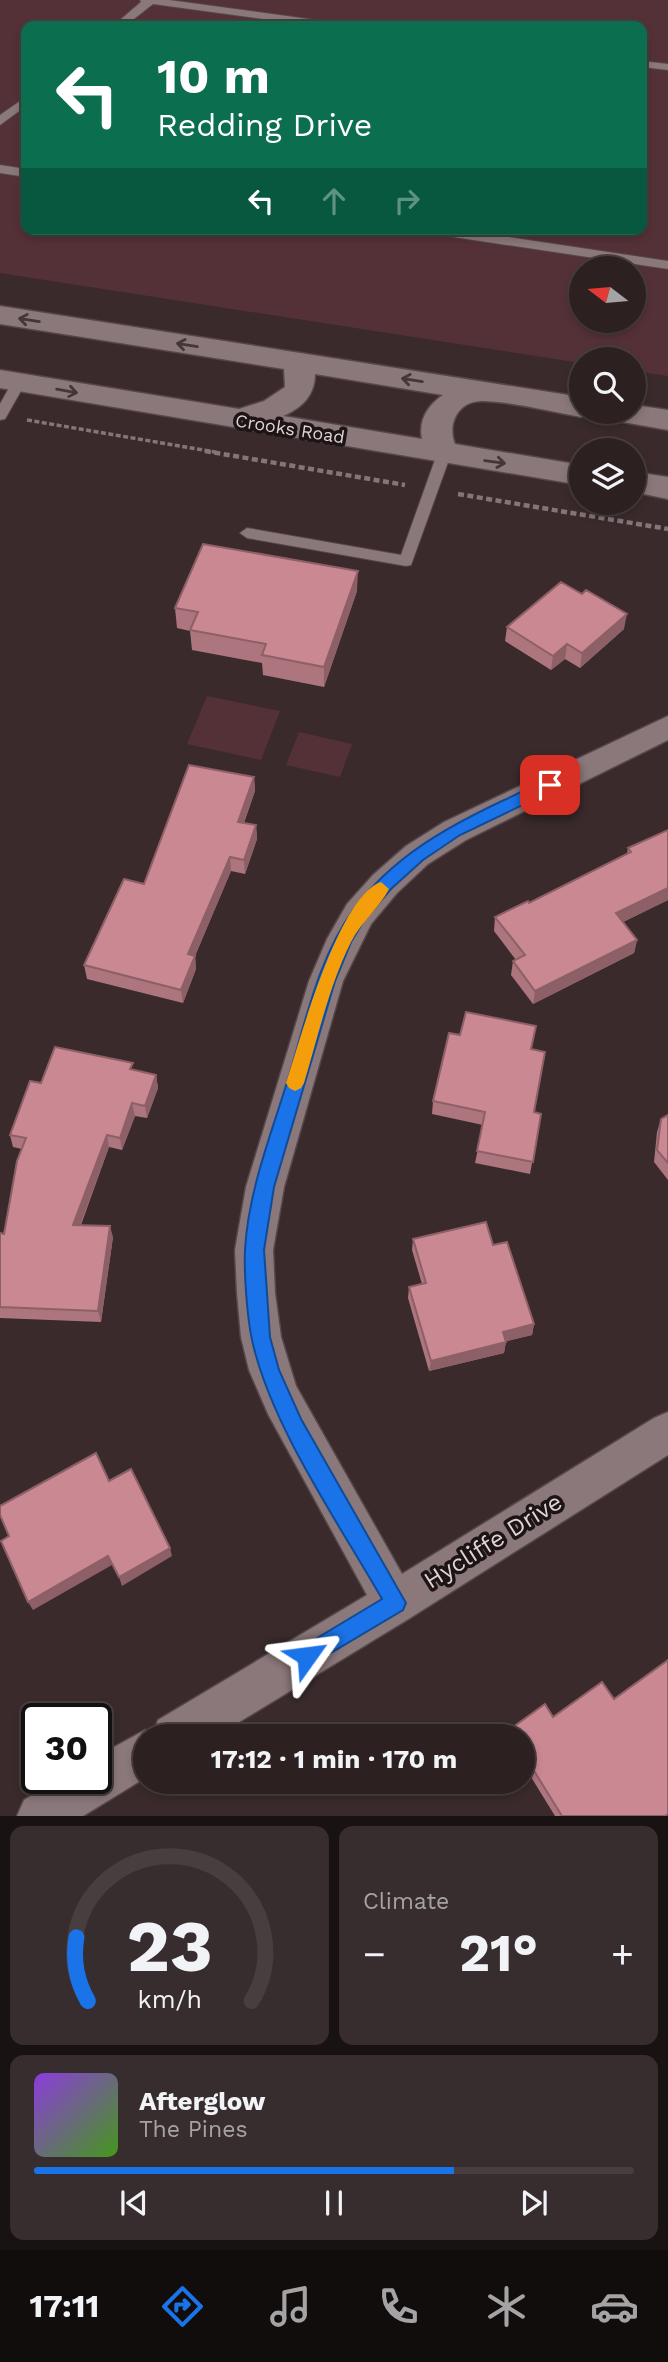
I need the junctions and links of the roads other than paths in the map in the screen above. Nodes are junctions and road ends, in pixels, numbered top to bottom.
1 (147, 0) edge
2 (186, 3) edge
3 (227, 12) junction
4 (124, 21) edge
5 (226, 21) edge
6 (298, 21) edge
7 (647, 65) edge
8 (668, 67) edge
9 (21, 104) edge
10 (0, 121) edge
11 (0, 169) edge
12 (21, 172) edge
13 (468, 235) edge
14 (668, 265) edge
15 (0, 315) edge
16 (297, 362) junction
17 (10, 381) edge
18 (479, 390) junction
19 (569, 405) edge
20 (0, 416) edge
21 (646, 417) edge
22 (234, 420) junction
23 (668, 420) edge
24 (443, 454) junction
25 (569, 473) edge
26 (646, 484) edge
27 (668, 488) edge
28 (247, 533) dead end
29 (668, 727) edge
30 (668, 1432) edge
31 (395, 1603) junction
32 (194, 1724) edge
33 (133, 1760) edge
34 (40, 1816) edge

1 - 2 lane
1 - 4 lane
2 - 3 lane
3 - 5 lane
3 - 6 lane
7 - 8 lane
9 - 10 lane
11 - 12 lane
13 - 14 lane
16 -> 15 main road
18 -> 16 main road
16 - 22 main road
17 - 20 lane
17 -> 22 main road, Crooks Road
18 - 19 main road
18 - 24 main road
21 - 23 main road
22 - 24 main road, Crooks Road
24 -> 25 main road, Crooks Road
24 - 28 lane
26 - 27 main road
29 - 31 street
30 - 31 street, Hycliffe Drive
31 - 32 street, Hycliffe Drive
33 - 34 street

